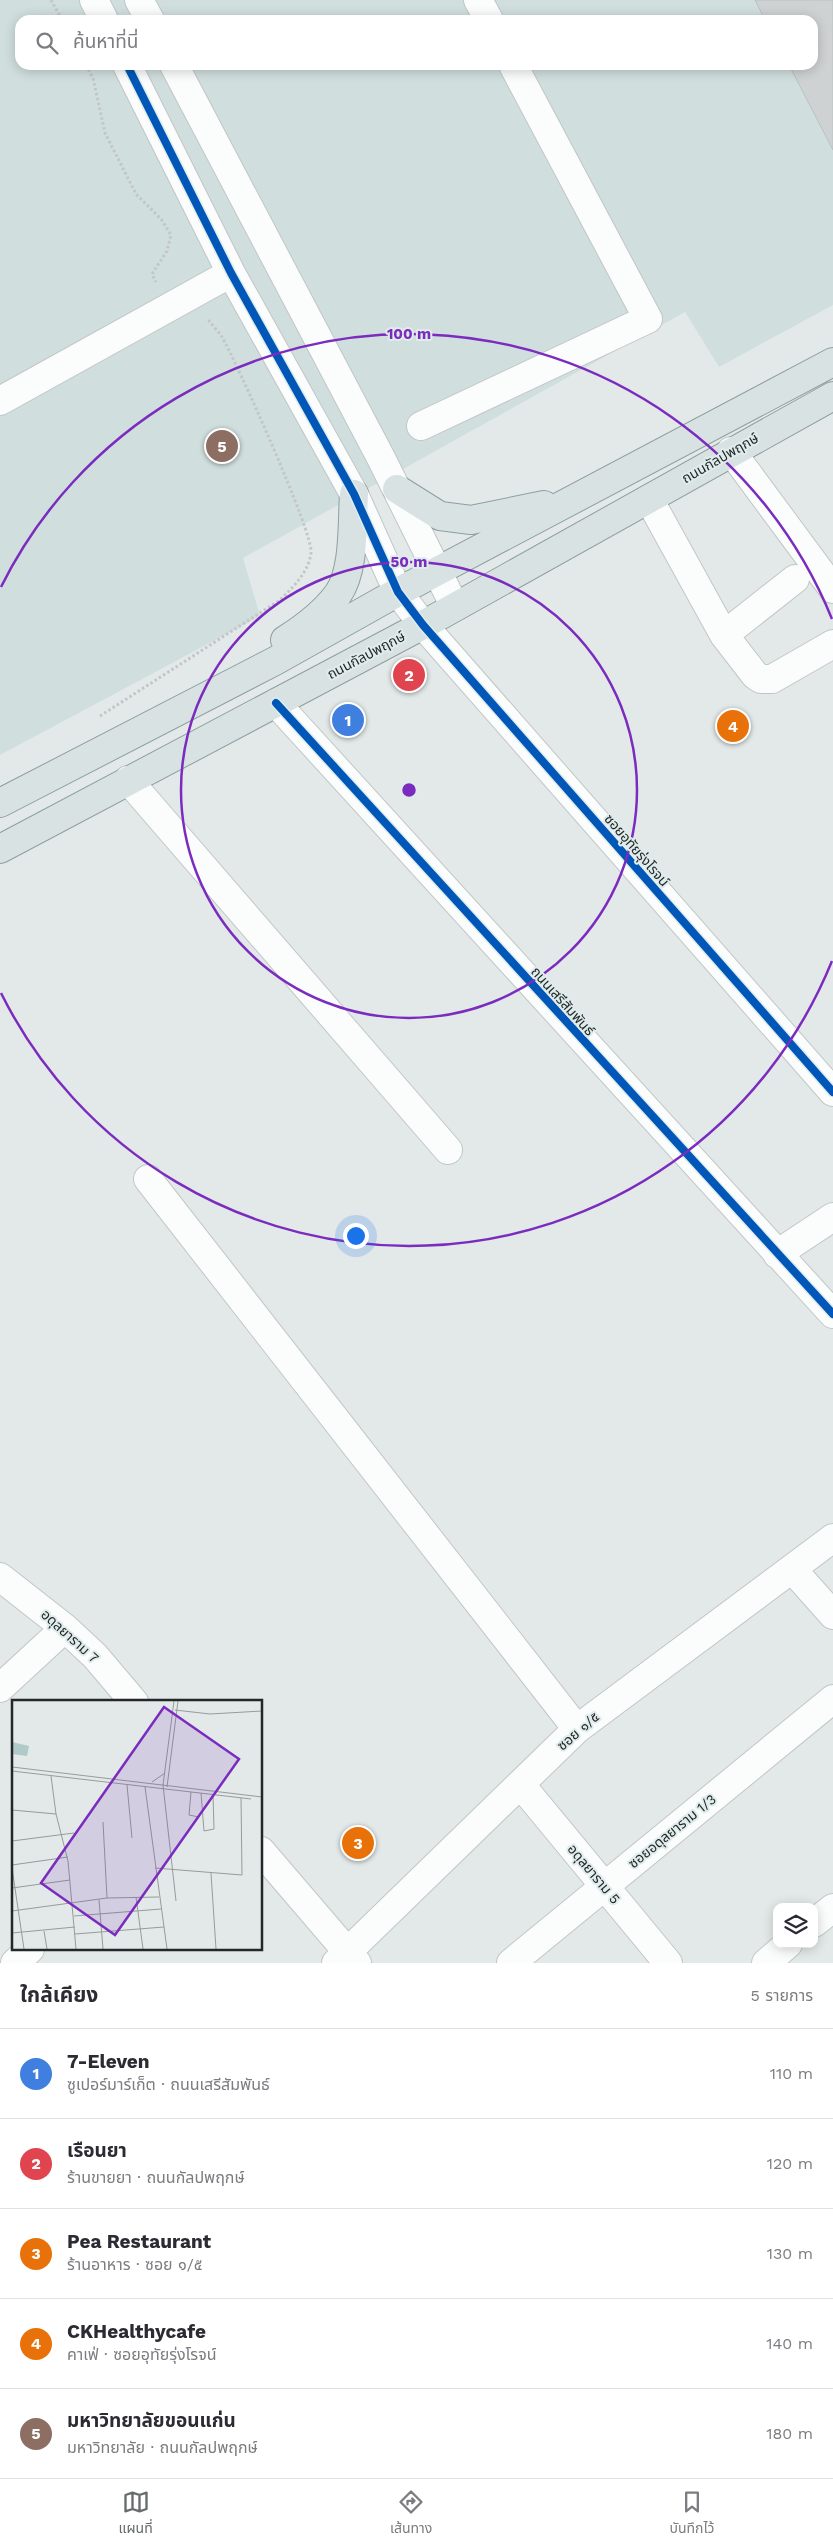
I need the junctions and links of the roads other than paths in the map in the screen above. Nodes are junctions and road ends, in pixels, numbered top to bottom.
1 (94, 0) edge
2 (139, 0) edge
3 (478, 0) edge
4 (102, 15) edge
5 (147, 15) edge
6 (486, 15) edge
7 (129, 70) edge
8 (177, 70) edge
9 (516, 70) edge
10 (231, 273) junction
11 (833, 362) edge
12 (0, 401) edge
13 (830, 404) edge
14 (421, 426) dead end
15 (731, 451) junction
16 (397, 490) junction
17 (354, 494) junction
18 (649, 498) junction
19 (567, 501) junction
20 (436, 571) junction
21 (795, 580) dead end
22 (833, 589) edge
23 (398, 592) junction
24 (455, 607) junction
25 (423, 625) junction
26 (724, 635) junction
27 (833, 644) edge
28 (276, 703) junction
29 (178, 712) junction
30 (128, 780) junction
31 (0, 803) edge
32 (0, 849) edge
33 (833, 1092) edge
34 (448, 1150) dead end
35 (148, 1179) dead end
36 (833, 1217) edge
37 (777, 1254) junction
38 (833, 1314) edge
39 (833, 1538) edge
40 (792, 1569) junction
41 (0, 1577) edge
42 (833, 1615) edge
43 (65, 1628) junction
44 (0, 1688) edge
45 (833, 1699) edge
46 (132, 1700) edge
47 (578, 1729) junction
48 (521, 1786) junction
49 (262, 1851) edge
50 (605, 1886) junction
51 (833, 1908) edge
52 (818, 1920) edge
53 (783, 1948) edge
54 (29, 1950) edge
55 (347, 1960) edge
56 (15, 1963) edge
57 (511, 1963) edge
58 (668, 1963) edge
59 (766, 1963) edge

1 - 4 street
2 - 5 street
3 - 6 street
7 - 10 street, ซอยอุทัยรุ่งโรจน์
8 - 16 street
9 - 14 street
10 - 12 street
10 - 17 street, ซอยอุทัยรุ่งโรจน์
11 - 19 main road
13 - 15 main road, ถนนกัลปพฤกษ์
15 - 18 main road, ถนนกัลปพฤกษ์
15 - 22 street
16 - 19 main road
16 - 20 street
17 - 23 street, ซอยอุทัยรุ่งโรจน์
17 - 29 main road
18 - 24 main road, ถนนกัลปพฤกษ์
18 - 26 street
19 - 20 main road
20 - 23 main road
20 - 24 street
21 - 26 street
23 - 25 street, ซอยอุทัยรุ่งโรจน์
23 - 29 main road
24 - 25 main road, ถนนกัลปพฤกษ์
25 - 28 main road, ถนนกัลปพฤกษ์
25 - 33 street, ซอยอุทัยรุ่งโรจน์
26 - 27 street
28 - 30 main road, ถนนกัลปพฤกษ์
28 - 37 street, ถนนเสรีสัมพันธ์
29 - 31 main road
30 - 32 main road, ถนนกัลปพฤกษ์
30 - 34 street
35 - 47 street
36 - 37 street
37 - 38 street, ถนนเสรีสัมพันธ์
39 - 40 street, ซอย ๑/๕
40 - 42 street
40 - 47 street, ซอย ๑/๕
41 - 43 street, อดุลยาราม 7
43 - 44 street
43 - 46 street, อดุลยาราม 7
45 - 50 street, ซอยอดุลยาราม 1/3
47 - 48 street, ซอย ๑/๕
48 - 50 street, อดุลยาราม 5
48 - 55 street, ซอย ๑/๕
49 - 55 street
50 - 57 street, ซอยอดุลยาราม 1/3
50 - 58 street, อดุลยาราม 5
51 - 52 street
53 - 59 street
54 - 56 street

